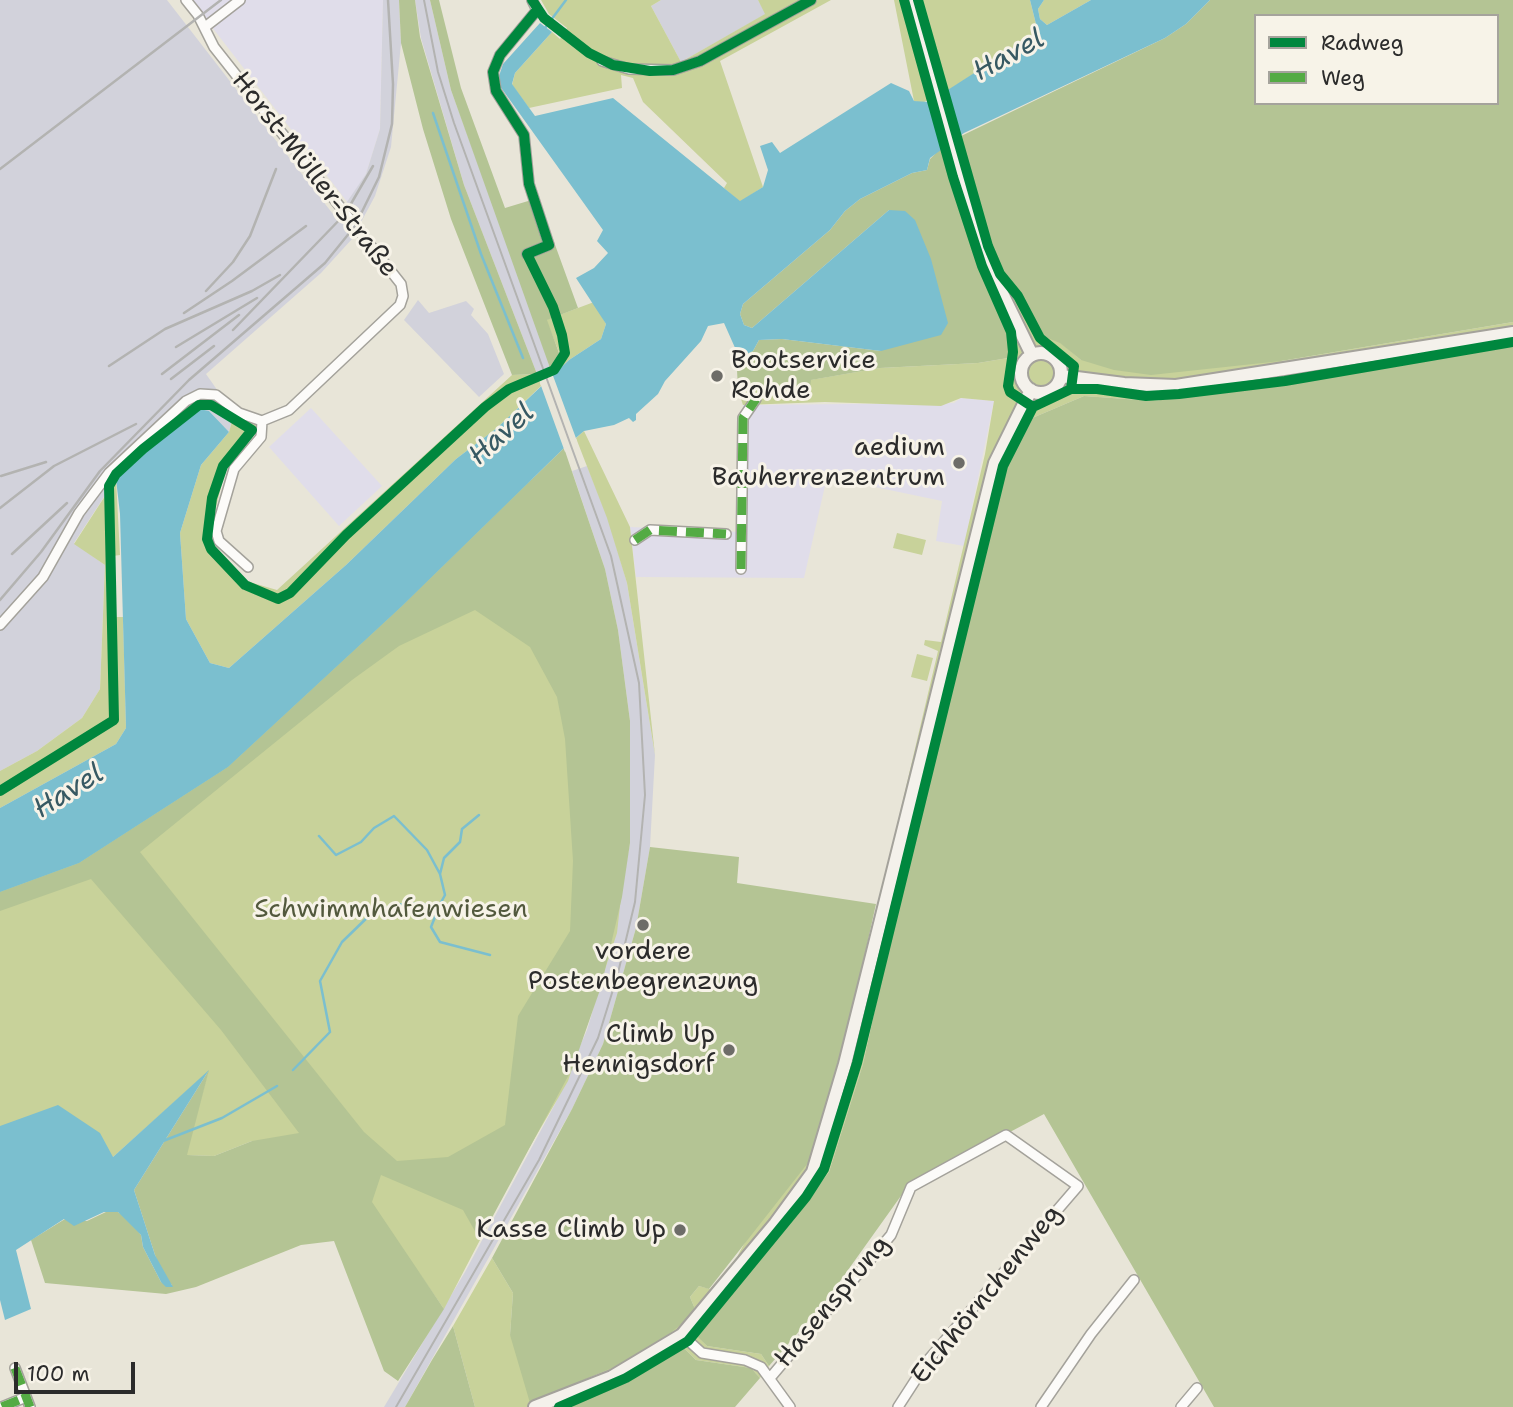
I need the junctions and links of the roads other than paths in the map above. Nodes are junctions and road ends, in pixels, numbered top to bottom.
1 (187, 0) edge
2 (240, 0) edge
3 (532, 0) edge
4 (811, 0) edge
5 (911, 0) edge
6 (205, 27) junction
7 (602, 61) dead end
8 (527, 254) dead end
9 (1513, 333) edge
10 (1032, 355) junction
11 (1062, 376) junction
12 (1031, 390) junction
13 (756, 399) dead end
14 (262, 421) junction
15 (726, 534) dead end
16 (635, 540) dead end
17 (248, 568) dead end
18 (741, 569) dead end
19 (0, 625) edge
20 (1078, 1186) joint
21 (1134, 1280) dead end
22 (681, 1335) junction
23 (15, 1368) dead end
24 (770, 1378) junction
25 (1197, 1388) dead end
26 (26, 1397) junction
27 (2, 1407) edge
28 (30, 1407) edge
29 (535, 1407) edge
30 (790, 1407) edge
31 (898, 1407) edge
32 (1041, 1407) edge
33 (1181, 1407) edge

1 - 6 street, Horst-Müller-Straße
2 - 6 street
3 - 8 street
4 - 7 street
5 - 10 main road
6 - 14 street, Horst-Müller-Straße
9 - 11 main road
10 - 11 main road
10 - 12 main road
11 - 12 main road
12 - 22 main road
13 - 18 street
14 - 17 street
14 - 19 street
15 - 16 street
20 - 24 street, Hasensprung
20 - 31 street, Eichhörnchenweg
21 - 32 street
22 - 24 street
22 - 29 main road
23 - 26 street
24 - 30 street
25 - 33 street
26 - 27 street
26 - 28 street

